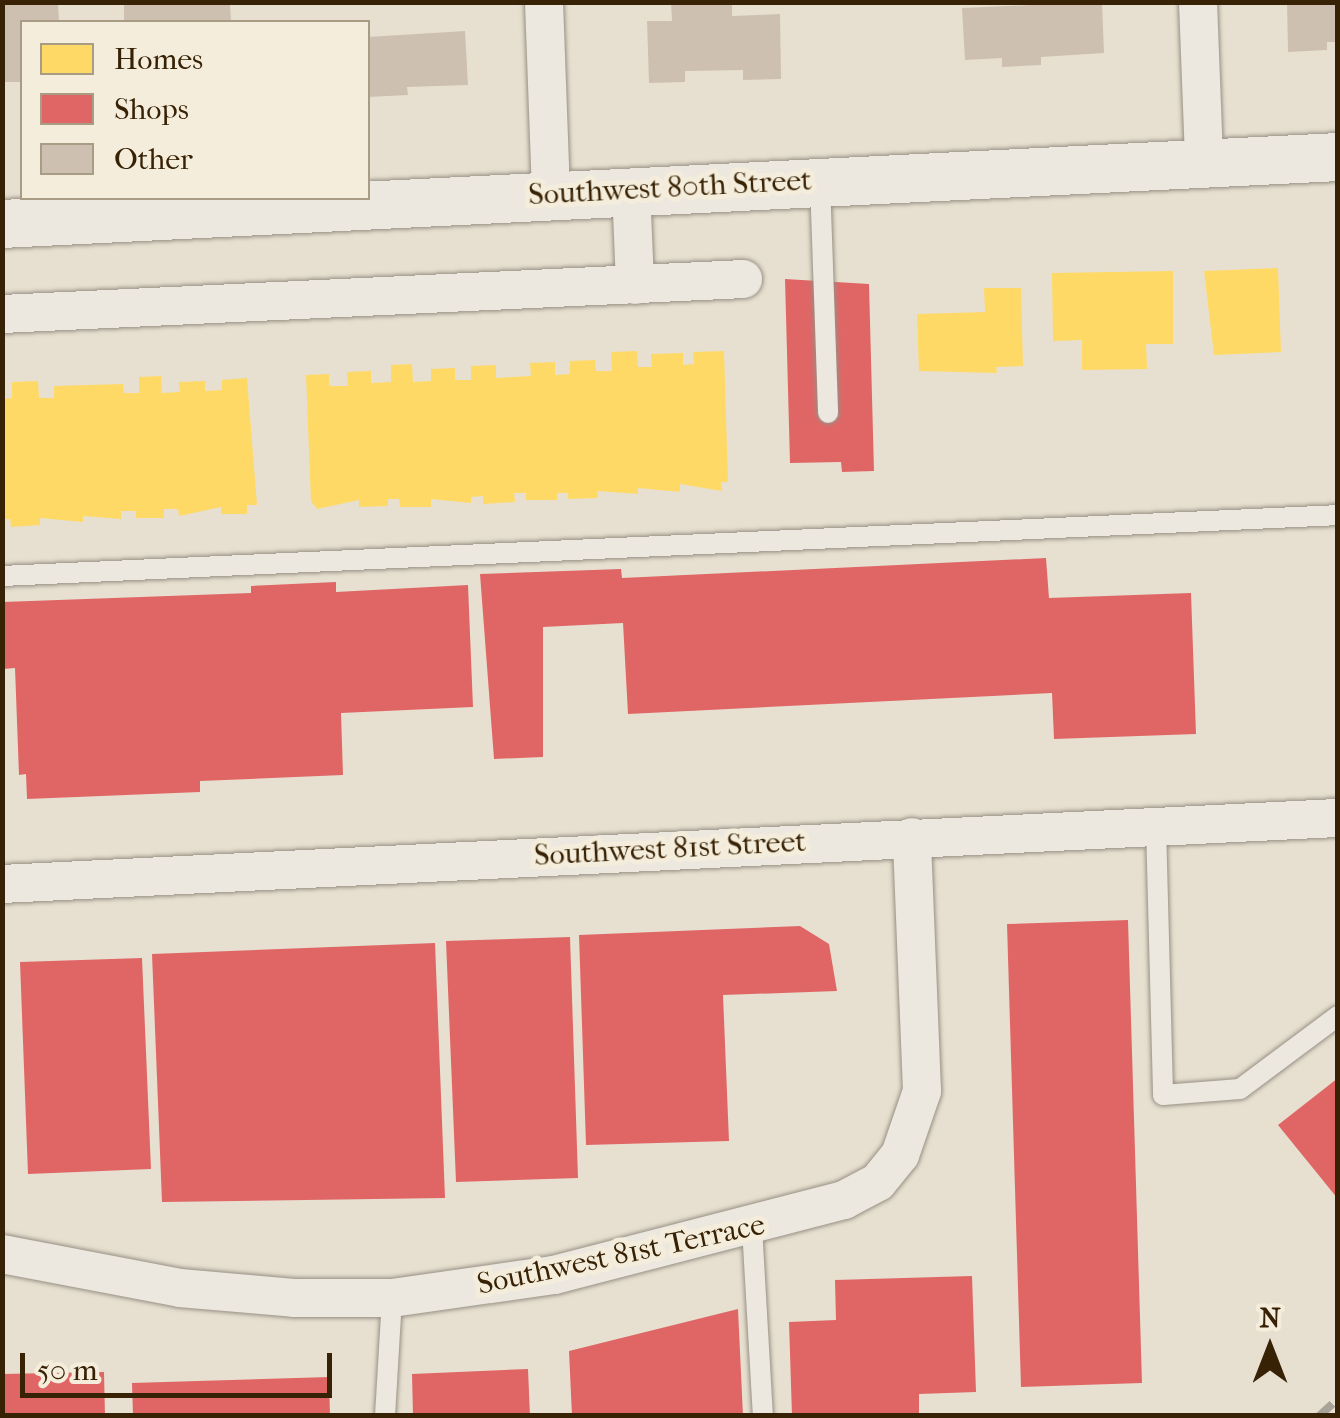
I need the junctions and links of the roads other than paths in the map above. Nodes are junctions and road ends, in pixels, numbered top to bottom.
1 (544, 2) edge
2 (1198, 2) edge
3 (1338, 157) edge
4 (1204, 162) junction
5 (820, 180) junction
6 (631, 188) junction
7 (551, 193) junction
8 (2, 224) edge
9 (744, 280) dead end
10 (635, 285) junction
11 (2, 314) edge
12 (828, 413) dead end
13 (1338, 516) edge
14 (2, 576) edge
15 (1338, 818) edge
16 (1156, 825) junction
17 (912, 836) junction
18 (2, 884) edge
19 (1338, 1016) edge
20 (752, 1226) junction
21 (2, 1254) edge
22 (392, 1298) junction
23 (385, 1416) edge
24 (763, 1416) edge

1 - 7 street
2 - 4 street
3 - 4 street, Southwest 80th Street
4 - 5 street, Southwest 80th Street
5 - 6 street, Southwest 80th Street
5 - 12 lane
6 - 7 street, Southwest 80th Street
6 - 10 street
7 - 8 street, Southwest 80th Street
9 - 10 street
10 - 11 street
13 - 14 lane
15 - 16 street, Southwest 81st Street
16 - 17 street, Southwest 81st Street
16 - 19 lane
17 - 18 street, Southwest 81st Street
17 - 20 street, Southwest 81st Terrace
20 - 22 street, Southwest 81st Terrace
20 - 24 lane
21 - 22 street, Southwest 81st Terrace
22 - 23 lane

